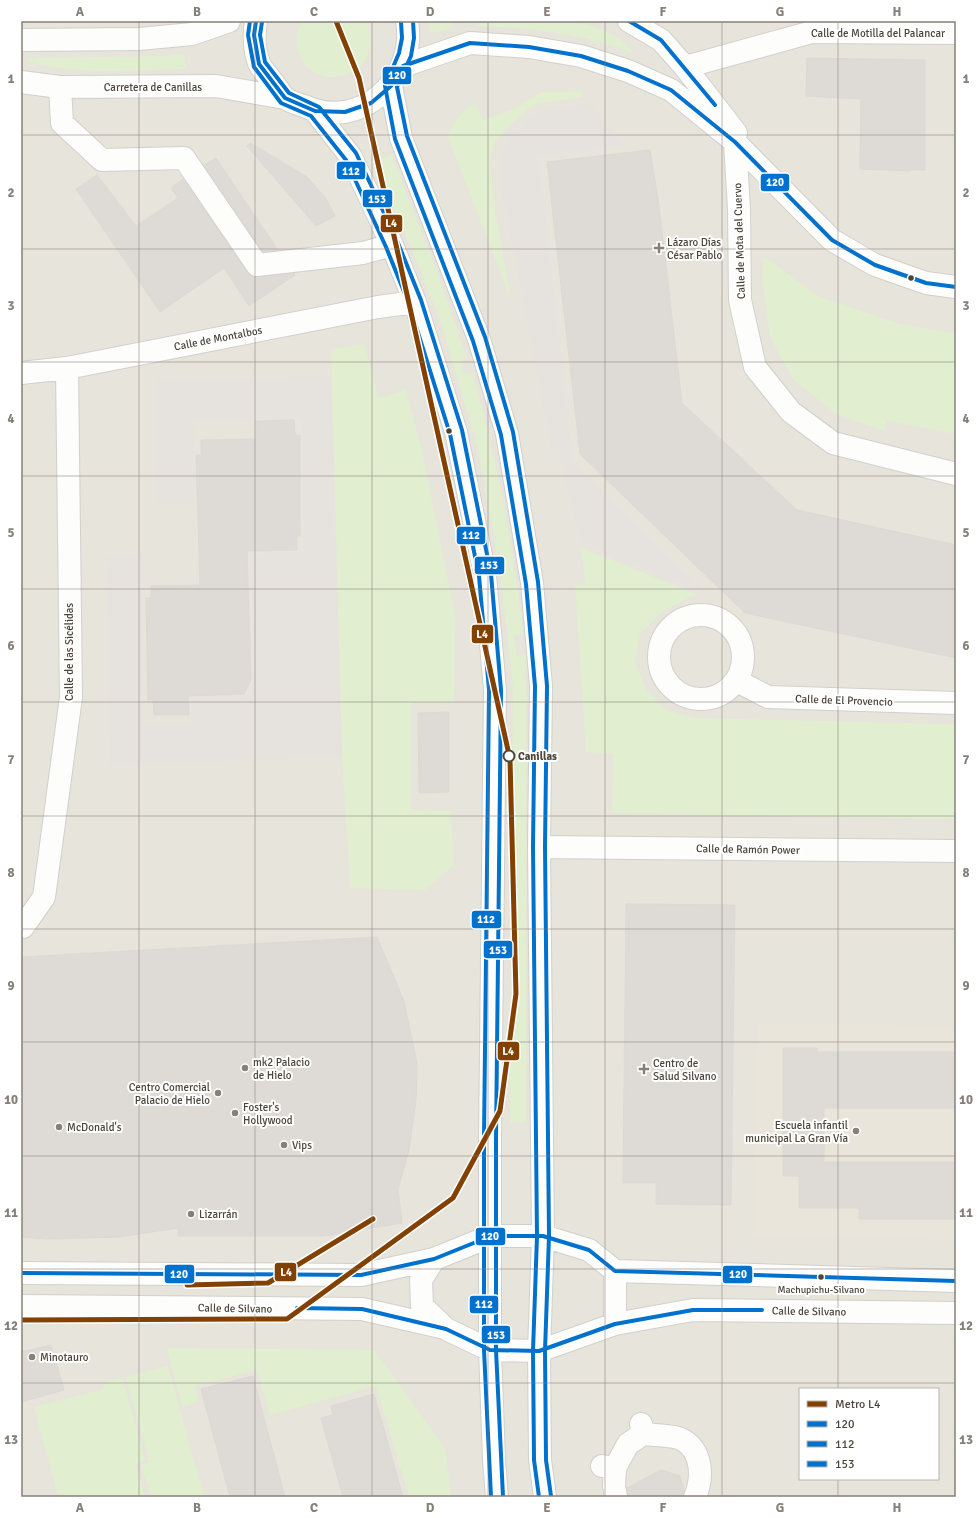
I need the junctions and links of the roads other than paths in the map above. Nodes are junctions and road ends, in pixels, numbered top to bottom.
1 (229, 21) edge
2 (256, 21) edge
3 (407, 21) edge
4 (629, 21) edge
5 (810, 27) edge
6 (956, 33) edge
7 (21, 40) edge
8 (403, 66) junction
9 (685, 67) junction
10 (21, 82) edge
11 (391, 86) junction
12 (60, 87) junction
13 (285, 98) junction
14 (314, 111) junction
15 (734, 142) junction
16 (765, 171) junction
17 (392, 245) junction
18 (956, 287) edge
19 (415, 302) junction
20 (67, 368) junction
21 (21, 373) edge
22 (956, 474) edge
23 (737, 681) dead end
24 (956, 703) edge
25 (540, 847) junction
26 (956, 851) edge
27 (21, 927) edge
28 (491, 1236) junction
29 (543, 1236) junction
30 (434, 1259) junction
31 (615, 1271) junction
32 (21, 1273) edge
33 (956, 1281) edge
34 (21, 1306) edge
35 (956, 1313) edge
36 (615, 1324) junction
37 (446, 1329) junction
38 (490, 1350) junction
39 (540, 1351) junction
40 (497, 1497) edge
41 (545, 1497) edge
42 (616, 1497) edge
43 (695, 1497) edge

1 - 7 street
2 - 13 street
3 - 8 street
4 - 9 street
5 - 6 street, Calle de Motilla del Palancar
5 - 9 street, Calle de Motilla del Palancar
8 - 11 street
8 - 15 street
9 - 16 street
10 - 12 street, Carretera de Canillas
11 - 14 street
11 - 25 street
12 - 13 street, Carretera de Canillas
12 - 17 street
13 - 14 street
14 - 17 street
15 - 16 street
15 - 22 street, Calle de Mota del Cuervo
16 - 18 street
17 - 19 street
19 - 20 street, Calle de Montalbos
19 - 28 street
20 - 21 street, Calle de Montalbos
20 - 27 street, Calle de las Sicélidas
23 - 24 street, Calle de El Provencio
25 - 26 street, Calle de Ramón Power
25 - 29 street
28 - 29 street
28 - 30 street
28 - 38 street
29 - 31 street
29 - 39 street
30 - 32 street
30 - 37 street
31 - 33 street
31 - 36 street
34 - 37 street, Calle de Silvano
35 - 36 street, Calle de Silvano
36 - 39 street, Calle de Silvano
37 - 38 street
38 - 39 street
38 - 40 street
39 - 41 street
42 - 43 street

